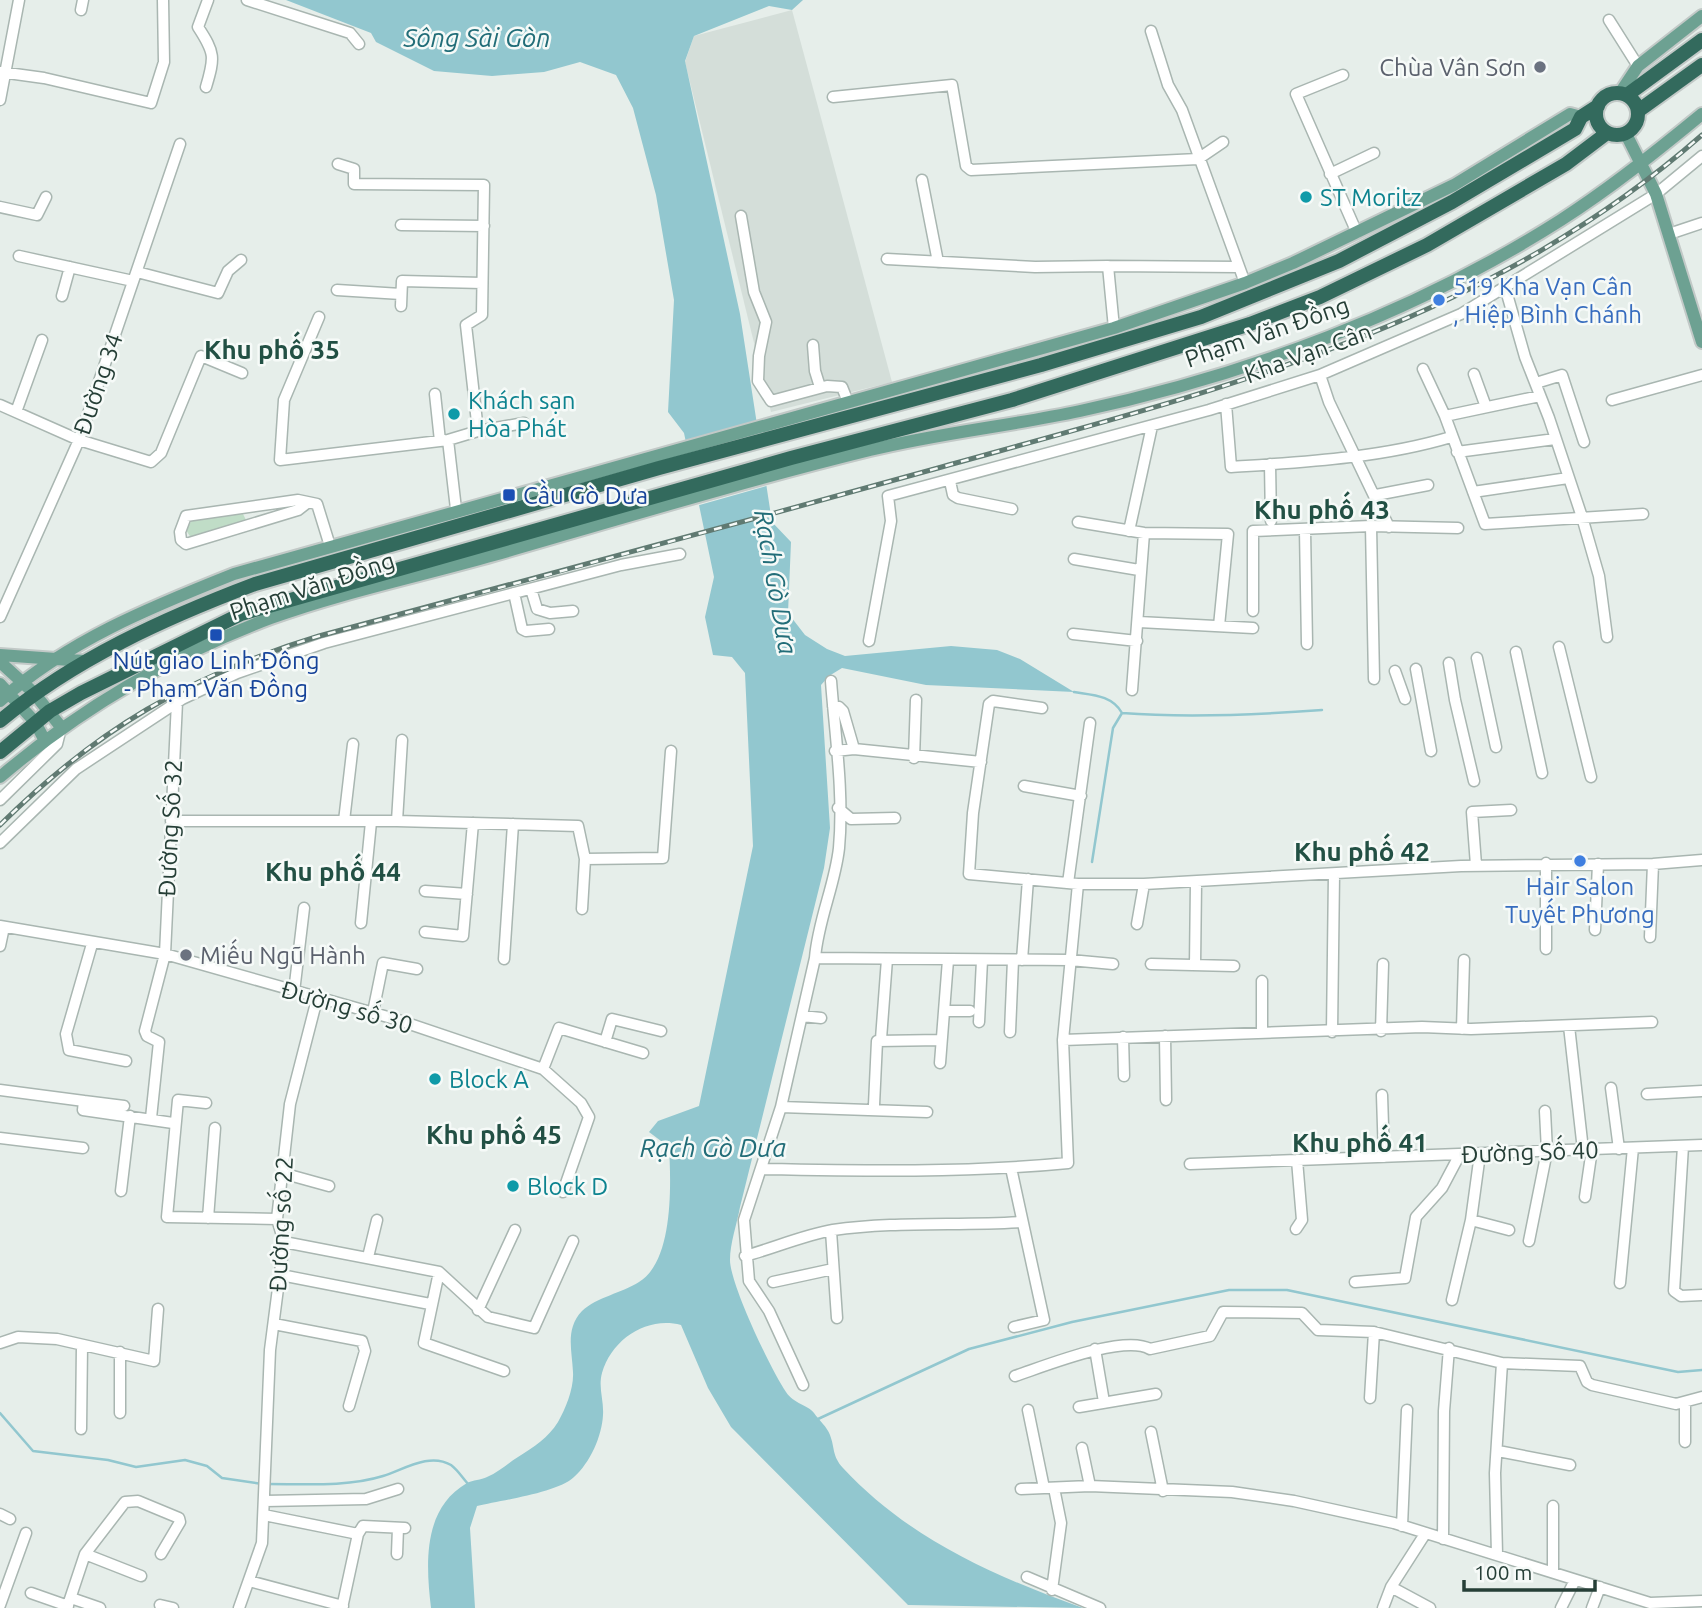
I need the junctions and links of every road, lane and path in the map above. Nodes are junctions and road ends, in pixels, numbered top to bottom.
1 (19, 0) edge
2 (163, 0) edge
3 (208, 0) edge
4 (247, 0) edge
5 (1702, 16) edge
6 (1609, 20) dead end
7 (1151, 31) dead end
8 (1702, 40) edge
9 (359, 44) dead end
10 (1702, 65) edge
11 (1638, 66) junction
12 (3, 73) edge
13 (1343, 75) dead end
14 (206, 87) dead end
15 (1623, 94) junction
16 (833, 97) dead end
17 (0, 100) edge
18 (1598, 106) junction
19 (1638, 111) junction
20 (1702, 114) edge
21 (1581, 117) junction
22 (1607, 133) junction
23 (1626, 134) junction
24 (1223, 142) dead end
25 (180, 144) dead end
26 (1374, 153) dead end
27 (1702, 156) edge
28 (1198, 159) junction
29 (1643, 163) junction
30 (338, 164) dead end
31 (1330, 174) junction
32 (922, 180) dead end
33 (1656, 194) junction
34 (46, 197) dead end
35 (0, 207) edge
36 (741, 216) dead end
37 (1702, 223) edge
38 (401, 225) dead end
39 (484, 226) junction
40 (1357, 233) junction
41 (1669, 234) junction
42 (19, 256) dead end
43 (887, 259) dead end
44 (241, 260) dead end
45 (939, 262) junction
46 (1108, 266) junction
47 (70, 267) junction
48 (1238, 267) junction
49 (135, 276) junction
50 (482, 283) junction
51 (1245, 283) junction
52 (1505, 287) junction
53 (337, 290) dead end
54 (401, 294) junction
55 (62, 296) dead end
56 (401, 306) dead end
57 (319, 317) dead end
58 (1114, 328) junction
59 (41, 340) dead end
60 (1702, 342) edge
61 (813, 345) dead end
62 (1423, 369) dead end
63 (242, 373) dead end
64 (1474, 374) dead end
65 (1320, 375) junction
66 (1702, 376) edge
67 (1536, 383) junction
68 (820, 387) junction
69 (435, 394) dead end
70 (1540, 396) junction
71 (1612, 400) dead end
72 (848, 402) junction
73 (1226, 404) junction
74 (0, 405) edge
75 (1486, 407) junction
76 (16, 412) junction
77 (1444, 416) junction
78 (524, 423) dead end
79 (1152, 426) junction
80 (783, 427) junction
81 (478, 431) junction
82 (1451, 437) junction
83 (1555, 439) junction
84 (79, 440) junction
85 (444, 440) junction
86 (1584, 442) dead end
87 (867, 451) junction
88 (817, 452) junction
89 (1457, 452) junction
90 (1356, 455) junction
91 (657, 462) junction
92 (793, 463) junction
93 (1270, 464) junction
94 (1568, 478) junction
95 (950, 481) junction
96 (1428, 485) dead end
97 (1473, 492) junction
98 (1376, 495) junction
99 (668, 499) junction
100 (307, 503) junction
101 (456, 509) junction
102 (1012, 509) dead end
103 (1643, 514) dead end
104 (1582, 517) junction
105 (1270, 521) dead end
106 (1078, 522) dead end
107 (1371, 526) junction
108 (1389, 527) junction
109 (1458, 528) dead end
110 (1304, 530) junction
111 (1129, 531) junction
112 (1144, 533) junction
113 (330, 546) junction
114 (680, 554) dead end
115 (1074, 559) dead end
116 (1139, 570) junction
117 (234, 574) junction
118 (244, 588) junction
119 (531, 589) junction
120 (514, 593) junction
121 (573, 611) dead end
122 (1253, 611) dead end
123 (0, 617) edge
124 (1139, 622) junction
125 (1219, 626) junction
126 (549, 628) dead end
127 (1253, 628) dead end
128 (1073, 634) dead end
129 (1607, 637) dead end
130 (869, 641) dead end
131 (1137, 641) junction
132 (1307, 644) dead end
133 (1559, 646) dead end
134 (1517, 652) dead end
135 (0, 655) edge
136 (1477, 658) dead end
137 (55, 659) junction
138 (84, 661) junction
139 (0, 662) edge
140 (1449, 663) dead end
141 (1416, 669) dead end
142 (1395, 671) dead end
143 (1374, 679) dead end
144 (22, 681) junction
145 (831, 681) dead end
146 (1132, 690) dead end
147 (3, 692) edge
148 (34, 693) junction
149 (1405, 699) dead end
150 (916, 700) dead end
151 (177, 702) junction
152 (20, 704) junction
153 (833, 706) junction
154 (1042, 708) dead end
155 (91, 709) junction
156 (50, 711) junction
157 (0, 721) edge
158 (35, 722) junction
159 (1090, 723) dead end
160 (61, 727) junction
161 (402, 740) dead end
162 (50, 741) junction
163 (353, 744) dead end
164 (1496, 747) dead end
165 (854, 749) junction
166 (671, 751) dead end
167 (835, 751) junction
168 (1431, 751) dead end
169 (0, 752) edge
170 (914, 758) junction
171 (981, 762) junction
172 (1542, 773) dead end
173 (0, 777) edge
174 (1591, 777) dead end
175 (1474, 780) dead end
176 (1024, 786) dead end
177 (1081, 796) junction
178 (0, 800) edge
179 (838, 808) junction
180 (1511, 810) dead end
181 (895, 818) dead end
182 (171, 821) junction
183 (344, 821) junction
184 (397, 821) junction
185 (371, 822) junction
186 (473, 823) junction
187 (513, 824) junction
188 (0, 843) edge
189 (584, 859) junction
190 (1702, 860) edge
191 (1546, 863) junction
192 (1598, 864) junction
193 (1653, 864) junction
194 (1476, 865) junction
195 (1334, 874) junction
196 (1028, 879) junction
197 (1196, 883) junction
198 (1073, 884) junction
199 (1144, 884) junction
200 (425, 891) dead end
201 (467, 894) junction
202 (304, 908) dead end
203 (582, 909) dead end
204 (361, 923) dead end
205 (1137, 924) dead end
206 (2, 926) edge
207 (1595, 930) dead end
208 (425, 932) dead end
209 (1650, 937) dead end
210 (92, 944) junction
211 (0, 946) edge
212 (1546, 949) dead end
213 (165, 954) junction
214 (815, 958) junction
215 (504, 959) dead end
216 (887, 959) junction
217 (948, 960) junction
218 (982, 960) junction
219 (1018, 960) junction
220 (1070, 960) junction
221 (1464, 960) dead end
222 (1113, 964) dead end
223 (1151, 964) dead end
224 (1382, 964) dead end
225 (1195, 965) junction
226 (1234, 965) dead end
227 (416, 969) dead end
228 (1262, 981) dead end
229 (294, 992) junction
230 (317, 999) junction
231 (970, 1011) dead end
232 (373, 1012) junction
233 (944, 1012) junction
234 (802, 1016) junction
235 (821, 1018) dead end
236 (979, 1022) dead end
237 (1652, 1023) dead end
238 (1569, 1026) junction
239 (1462, 1029) junction
240 (661, 1031) dead end
241 (1381, 1031) junction
242 (1010, 1032) dead end
243 (1332, 1032) junction
244 (1262, 1033) junction
245 (1165, 1036) junction
246 (1123, 1037) junction
247 (881, 1040) junction
248 (941, 1040) junction
249 (1063, 1041) junction
250 (605, 1042) junction
251 (643, 1053) dead end
252 (126, 1061) dead end
253 (940, 1063) dead end
254 (543, 1069) junction
255 (1124, 1076) dead end
256 (1611, 1088) dead end
257 (0, 1090) edge
258 (1702, 1091) edge
259 (1647, 1094) dead end
260 (1382, 1095) dead end
261 (1166, 1100) dead end
262 (84, 1101) junction
263 (206, 1103) dead end
264 (874, 1105) dead end
265 (124, 1106) dead end
266 (781, 1107) junction
267 (1545, 1111) dead end
268 (927, 1112) dead end
269 (130, 1116) junction
270 (151, 1118) junction
271 (173, 1123) junction
272 (215, 1128) dead end
273 (0, 1138) edge
274 (1702, 1145) edge
275 (1683, 1146) junction
276 (83, 1148) dead end
277 (1633, 1148) junction
278 (1619, 1149) junction
279 (1588, 1150) junction
280 (1547, 1151) junction
281 (1460, 1154) junction
282 (1480, 1154) junction
283 (1384, 1157) junction
284 (1297, 1160) junction
285 (1190, 1164) dead end
286 (1011, 1168) junction
287 (762, 1169) junction
288 (282, 1173) junction
289 (329, 1186) dead end
290 (121, 1191) dead end
291 (563, 1192) dead end
292 (1584, 1197) dead end
293 (208, 1218) junction
294 (277, 1219) junction
295 (377, 1220) dead end
296 (1471, 1220) junction
297 (1021, 1222) junction
298 (1296, 1229) dead end
299 (515, 1230) dead end
300 (1509, 1230) dead end
301 (831, 1231) junction
302 (573, 1241) dead end
303 (1529, 1241) dead end
304 (285, 1242) junction
305 (745, 1256) junction
306 (368, 1257) junction
307 (834, 1269) junction
308 (439, 1272) junction
309 (281, 1275) junction
310 (774, 1282) dead end
311 (1355, 1282) dead end
312 (1620, 1283) dead end
313 (1702, 1295) edge
314 (1452, 1300) dead end
315 (430, 1304) junction
316 (158, 1309) dead end
317 (478, 1310) junction
318 (837, 1318) dead end
319 (274, 1324) junction
320 (1014, 1327) dead end
321 (1374, 1332) junction
322 (0, 1336) edge
323 (0, 1343) edge
324 (82, 1345) junction
325 (1449, 1348) junction
326 (1095, 1349) junction
327 (120, 1352) junction
328 (1502, 1363) junction
329 (504, 1371) dead end
330 (1015, 1376) dead end
331 (803, 1385) dead end
332 (1156, 1394) dead end
333 (1702, 1397) edge
334 (1370, 1398) dead end
335 (1104, 1402) junction
336 (1685, 1404) junction
337 (349, 1406) dead end
338 (1079, 1407) dead end
339 (1028, 1410) dead end
340 (1407, 1410) dead end
341 (120, 1413) dead end
342 (82, 1429) dead end
343 (1151, 1432) dead end
344 (1685, 1442) dead end
345 (1082, 1448) dead end
346 (1498, 1451) junction
347 (1570, 1465) dead end
348 (1090, 1486) junction
349 (1049, 1488) junction
350 (398, 1489) dead end
351 (1021, 1489) dead end
352 (1163, 1491) junction
353 (266, 1497) junction
354 (1553, 1506) dead end
355 (0, 1514) edge
356 (264, 1515) junction
357 (10, 1519) dead end
358 (1402, 1526) junction
359 (26, 1533) dead end
360 (358, 1534) junction
361 (1425, 1534) junction
362 (1443, 1539) junction
363 (85, 1553) junction
364 (161, 1554) dead end
365 (397, 1554) dead end
366 (1497, 1554) junction
367 (1553, 1572) junction
368 (141, 1576) dead end
369 (1027, 1577) dead end
370 (1575, 1580) junction
371 (249, 1581) junction
372 (1391, 1587) junction
373 (1600, 1587) junction
374 (1052, 1590) junction
375 (31, 1593) dead end
376 (1702, 1601) edge
377 (68, 1604) edge
378 (0, 1605) edge
379 (160, 1605) dead end
380 (1649, 1605) edge
381 (342, 1607) edge
382 (100, 1608) edge
383 (173, 1608) edge
384 (239, 1608) edge
385 (1100, 1608) edge
386 (1383, 1608) edge
387 (1430, 1608) edge
388 (1562, 1608) edge
389 (1592, 1608) edge

1 - 12 street
2 - 12 street
3 - 14 street
4 - 9 street
5 - 11 main road
6 - 11 street
7 - 28 street
8 - 15 highway
10 - 19 highway
11 - 15 main road
12 - 17 street
13 - 31 street
15 - 18 highway
15 - 19 highway
16 - 28 street
18 - 21 highway, Phạm Văn Đồng
18 - 22 highway
19 - 23 highway
20 - 29 main road, Phạm Văn Đồng
21 - 40 main road, Phạm Văn Đồng
21 - 80 highway, Phạm Văn Đồng
22 - 23 highway
22 - 88 highway, Phạm Văn Đồng
23 - 29 main road
24 - 28 street
25 - 49 street, Đường 34
26 - 31 street
27 - 33 street, Kha Vạn Cân
28 - 48 street
29 - 33 main road
29 - 87 main road, Phạm Văn Đồng
30 - 39 street
31 - 40 street
32 - 45 street
33 - 41 main road
33 - 52 street, Kha Vạn Cân
34 - 35 street
36 - 68 street
37 - 41 street
38 - 39 street
39 - 50 street
40 - 51 main road, Phạm Văn Đồng
41 - 60 main road
42 - 47 street
43 - 45 street
44 - 49 street
45 - 46 street
46 - 48 street
46 - 58 street
47 - 49 street
47 - 55 street
48 - 51 street
49 - 84 street, Đường 34
50 - 54 street
50 - 81 street
51 - 58 main road, Phạm Văn Đồng
52 - 65 street, Kha Vạn Cân
52 - 67 street
53 - 54 street
54 - 56 street
57 - 85 street
58 - 72 main road, Phạm Văn Đồng
59 - 76 street
61 - 68 street
62 - 77 street
63 - 84 street
64 - 75 street
65 - 73 street, Kha Vạn Cân
65 - 90 street
66 - 71 street
67 - 70 street
67 - 86 street
68 - 72 street
69 - 85 street
70 - 75 street
70 - 83 street
72 - 80 main road, Phạm Văn Đồng
73 - 79 street, Kha Vạn Cân
73 - 93 street
74 - 76 street
75 - 77 street
76 - 84 street
77 - 82 street
78 - 81 street
79 - 95 street, Kha Vạn Cân
79 - 111 street
80 - 91 highway
81 - 85 street
82 - 89 street
82 - 90 street
83 - 89 street
83 - 94 street
84 - 123 street, Đường 34
85 - 101 street
87 - 88 main road
87 - 92 main road, Phạm Văn Đồng
88 - 92 highway, Phạm Văn Đồng
89 - 97 street
90 - 93 street
90 - 98 street
91 - 101 main road, Phạm Văn Đồng
91 - 118 highway, Phạm Văn Đồng
92 - 99 highway
93 - 105 street
94 - 97 street
94 - 104 street
95 - 102 street
95 - 130 street, Kha Vạn Cân
96 - 98 street
97 - 104 street
98 - 108 street
99 - 155 main road, Phạm Văn Đồng
99 - 156 highway, Phạm Văn Đồng
100 - 100 street
100 - 113 street
101 - 113 main road, Phạm Văn Đồng
103 - 104 street
104 - 129 street
106 - 111 street
107 - 108 street
107 - 110 street
107 - 143 street
108 - 109 street
110 - 122 street
110 - 132 street
111 - 112 street
112 - 116 street
112 - 125 street
113 - 117 main road, Phạm Văn Đồng
114 - 119 street
115 - 116 street
116 - 124 street
117 - 118 main road
117 - 137 main road, Phạm Văn Đồng
118 - 138 highway, Phạm Văn Đồng
119 - 120 street
119 - 121 street
120 - 126 street
120 - 151 street
124 - 125 street
124 - 131 street
125 - 127 street
128 - 131 street
131 - 146 street
133 - 174 street
134 - 172 street
135 - 137 main road
136 - 164 street
137 - 138 main road
137 - 144 main road, Phạm Văn Đồng
138 - 148 highway, Phạm Văn Đồng
139 - 144 main road
140 - 175 street
141 - 168 street
142 - 149 street
144 - 147 main road, Phạm Văn Đồng
144 - 148 main road
145 - 153 street
147 - 152 main road
148 - 152 highway, Phạm Văn Đồng
148 - 156 main road
150 - 170 street
151 - 182 street, Đường Số 32
151 - 188 street
152 - 157 highway, Phạm Văn Đồng
152 - 158 main road
153 - 165 street
153 - 167 street
154 - 171 street
155 - 160 main road, Phạm Văn Đồng
155 - 162 street
156 - 158 highway, Phạm Văn Đồng
156 - 160 main road
158 - 162 main road
158 - 169 highway, Phạm Văn Đồng
159 - 177 street
160 - 162 main road, Phạm Văn Đồng
161 - 184 street
162 - 173 main road, Phạm Văn Đồng
162 - 178 street
163 - 183 street
165 - 167 street
165 - 170 street
166 - 189 street
167 - 179 street
170 - 171 street
171 - 196 street
176 - 177 street
177 - 198 street
179 - 181 street
179 - 214 street
180 - 194 street
182 - 183 street
182 - 213 street, Đường Số 32
183 - 185 street
184 - 185 street
184 - 186 street
185 - 204 street
186 - 187 street
186 - 201 street
187 - 189 street
187 - 215 street
189 - 203 street
190 - 193 street
191 - 192 street
191 - 194 street
191 - 212 street
192 - 193 street
192 - 207 street
193 - 209 street
194 - 195 street
195 - 197 street
195 - 243 street
196 - 198 street
196 - 219 street
197 - 199 street
197 - 225 street
198 - 199 street
198 - 220 street
199 - 205 street
200 - 201 street
201 - 208 street
202 - 229 street
206 - 210 street, Đường số 30
206 - 211 street
210 - 213 street, Đường số 30
210 - 252 street
213 - 229 street, Đường số 30
213 - 270 street, Đường Số 32
214 - 216 street
214 - 234 street
216 - 217 street
216 - 247 street
217 - 218 street
217 - 233 street
218 - 219 street
218 - 236 street
219 - 220 street
219 - 242 street
220 - 222 street
220 - 249 street
221 - 239 street
223 - 225 street
224 - 241 street
225 - 226 street
227 - 232 street
228 - 244 street
229 - 230 street, Đường số 30
230 - 232 street, Đường số 30
230 - 288 street, Đường số 22
231 - 233 street
232 - 254 street, Đường số 30
233 - 248 street
234 - 235 street
234 - 266 street
237 - 238 street
238 - 239 street
238 - 279 street
239 - 241 street
240 - 250 street
241 - 243 street
243 - 244 street
244 - 245 street
245 - 246 street
245 - 261 street
246 - 249 street
246 - 255 street
247 - 248 street
247 - 264 street
248 - 253 street
249 - 286 street
250 - 251 street
250 - 254 street
254 - 291 street, Đường số 30
256 - 278 street
257 - 262 street
258 - 259 street
260 - 283 street
262 - 265 street
262 - 269 street
263 - 271 street
266 - 268 street
266 - 287 street
267 - 280 street
269 - 270 street
269 - 290 street
270 - 271 street
271 - 293 street
272 - 293 street
273 - 276 street
274 - 275 street, Đường Số 40
275 - 277 street, Đường Số 40
275 - 313 street
277 - 278 street, Đường Số 40
277 - 312 street
278 - 279 street, Đường Số 40
279 - 280 street, Đường Số 40
279 - 292 street
280 - 282 street, Đường Số 40
280 - 303 street
281 - 282 street, Đường Số 40
281 - 283 street, Đường Số 40
281 - 311 street
282 - 296 street
283 - 284 street, Đường Số 40
284 - 285 street, Đường Số 40
284 - 298 street
286 - 287 street
286 - 297 street
287 - 305 street
288 - 289 street
288 - 294 street, Đường số 22
293 - 294 street
294 - 304 street, Đường số 22
295 - 306 street
296 - 300 street
296 - 314 street
297 - 301 street
297 - 320 street
299 - 317 street
301 - 305 street
301 - 307 street
302 - 317 street
304 - 306 street
304 - 309 street, Đường số 22
305 - 331 street
306 - 308 street
307 - 310 street
307 - 318 street
308 - 315 street
308 - 317 street
309 - 315 street
309 - 319 street, Đường số 22
315 - 329 street
316 - 327 street
319 - 337 street
319 - 353 street, Đường số 22
321 - 325 street
321 - 326 street
321 - 334 street
322 - 323 street
323 - 324 street
324 - 327 street
324 - 342 street
325 - 328 street
325 - 362 street
326 - 330 street
326 - 335 street
327 - 341 street
328 - 336 street
328 - 346 street
332 - 335 street
333 - 336 street
335 - 338 street
336 - 344 street
339 - 349 street
340 - 358 street
343 - 352 street
345 - 348 street
346 - 347 street
346 - 366 street
348 - 349 street
348 - 352 street
349 - 351 street
349 - 374 street
350 - 353 street
352 - 358 street
353 - 356 street
354 - 367 street
355 - 357 street
356 - 360 street
356 - 371 street
358 - 361 street
359 - 378 street
360 - 365 street
360 - 381 street
361 - 362 street
361 - 372 street
362 - 366 street
363 - 364 street
363 - 368 street
363 - 377 street
366 - 367 street
367 - 370 street
369 - 374 street
370 - 373 street
370 - 388 street
371 - 381 street
371 - 384 street
372 - 386 street
372 - 387 street
373 - 380 street
373 - 389 street
374 - 385 street
375 - 377 street
376 - 380 street
377 - 382 street
379 - 383 street

